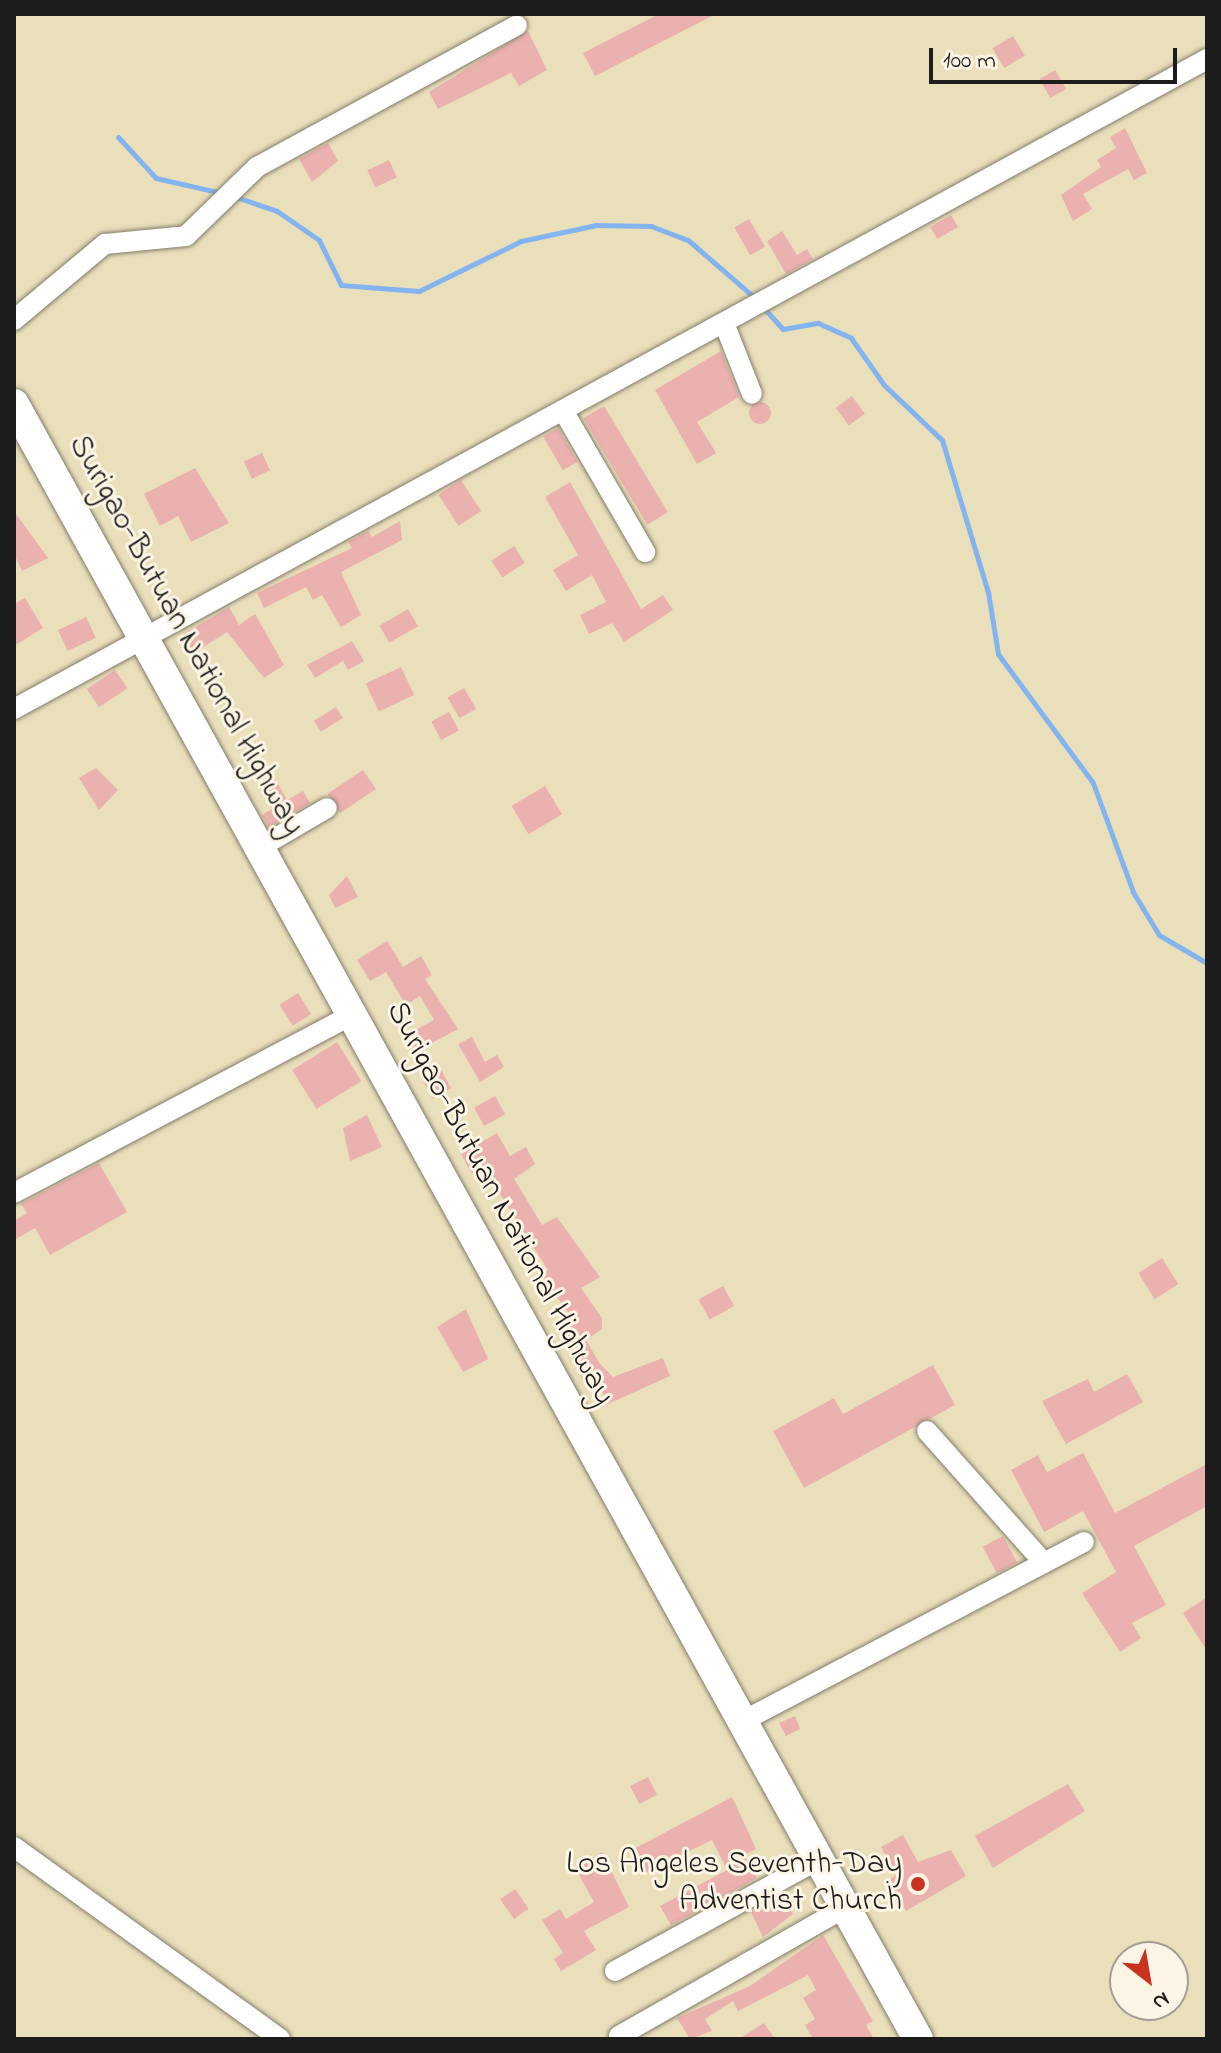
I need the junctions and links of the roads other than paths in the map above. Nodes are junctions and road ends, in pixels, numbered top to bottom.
1 (517, 25) dead end
2 (1207, 59) edge
3 (14, 320) edge
4 (724, 323) junction
5 (752, 394) dead end
6 (14, 404) edge
7 (564, 412) junction
8 (645, 552) dead end
9 (144, 638) junction
10 (14, 709) edge
11 (327, 808) dead end
12 (262, 846) junction
13 (355, 1013) junction
14 (14, 1193) edge
15 (927, 1431) dead end
16 (1084, 1542) dead end
17 (1044, 1563) junction
18 (743, 1721) junction
19 (14, 1847) edge
20 (818, 1860) junction
21 (846, 1907) junction
22 (615, 1971) dead end
23 (619, 2036) dead end
24 (280, 2039) edge
25 (918, 2039) edge

1 - 3 street
2 - 4 street
4 - 5 street
4 - 7 street
6 - 9 highway, Surigao-Butuan National Highway
7 - 8 street
7 - 9 street
9 - 10 street
9 - 12 highway, Surigao-Butuan National Highway
11 - 12 street
12 - 13 highway, Surigao-Butuan National Highway
13 - 14 street
13 - 18 highway, Surigao-Butuan National Highway
15 - 17 street
16 - 17 street
17 - 18 street
18 - 20 highway, Surigao-Butuan National Highway
19 - 24 street
20 - 21 highway, Surigao-Butuan National Highway
20 - 22 street
21 - 23 street
21 - 25 highway, Surigao-Butuan National Highway

